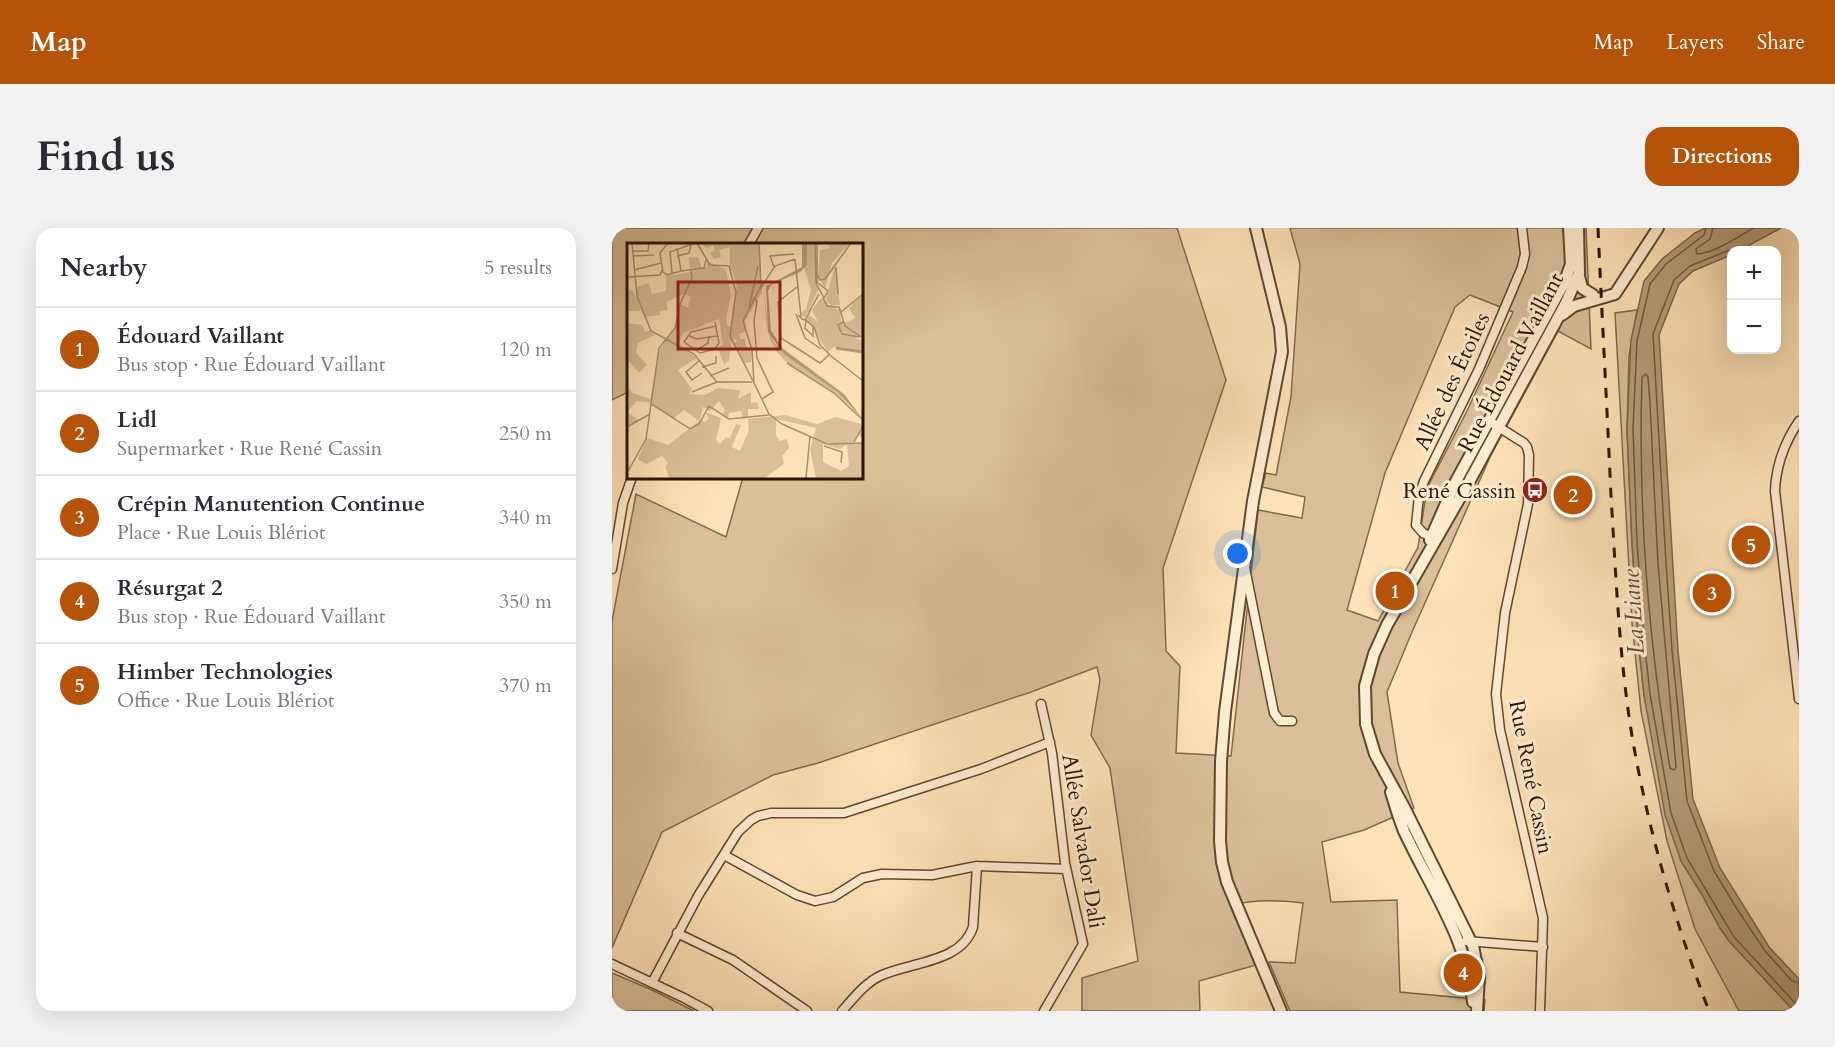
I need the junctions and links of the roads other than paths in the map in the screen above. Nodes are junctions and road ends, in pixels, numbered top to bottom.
1 (758, 228) edge
2 (1256, 228) edge
3 (1522, 228) edge
4 (1569, 228) edge
5 (1578, 228) edge
6 (1658, 228) edge
7 (750, 243) edge
8 (1575, 270) junction
9 (1572, 295) junction
10 (1589, 299) junction
11 (1552, 306) junction
12 (1555, 325) junction
13 (1799, 421) edge
14 (1494, 424) junction
15 (632, 478) edge
16 (1434, 538) junction
17 (1244, 562) junction
18 (612, 569) edge
19 (1799, 699) edge
20 (1041, 704) dead end
21 (1292, 721) dead end
22 (1050, 742) junction
23 (1383, 769) junction
24 (724, 855) junction
25 (977, 866) junction
26 (1066, 869) junction
27 (677, 933) junction
28 (1458, 941) junction
29 (1471, 942) junction
30 (1543, 947) junction
31 (612, 964) edge
32 (652, 983) junction
33 (708, 1011) edge
34 (807, 1011) edge
35 (842, 1011) edge
36 (1044, 1011) edge
37 (1281, 1011) edge
38 (1476, 1011) edge
39 (1540, 1011) edge

1 - 7 street
2 - 17 street
3 - 16 street, Allée des Étoiles
4 - 8 street, Rue Édouard Vaillant
5 - 8 street, Rue Édouard Vaillant
6 - 10 street
8 - 9 street, Rue Édouard Vaillant
8 - 10 street
8 - 11 street, Rue Édouard Vaillant
9 - 10 street
9 - 11 street
9 - 12 street, Rue Édouard Vaillant
10 - 12 street
11 - 14 street, Rue Édouard Vaillant
12 - 14 street, Rue Édouard Vaillant
13 - 19 street
14 - 16 street, Rue Édouard Vaillant
14 - 30 street, Rue René Cassin
15 - 18 street
16 - 23 street, Rue Édouard Vaillant
17 - 21 street
17 - 37 street
20 - 22 street, Allée Salvador Dali
22 - 24 street
22 - 26 street, Allée Salvador Dali
23 - 28 street, Rue Édouard Vaillant
23 - 29 street, Rue Édouard Vaillant
24 - 25 street
24 - 27 street
25 - 26 street
25 - 35 street
26 - 36 street, Allée Salvador Dali
27 - 32 street
27 - 34 street
28 - 29 street
28 - 38 street, Rue Édouard Vaillant
29 - 30 street
29 - 38 street, Rue Édouard Vaillant
30 - 39 street, Rue René Cassin
31 - 32 street
32 - 33 street

